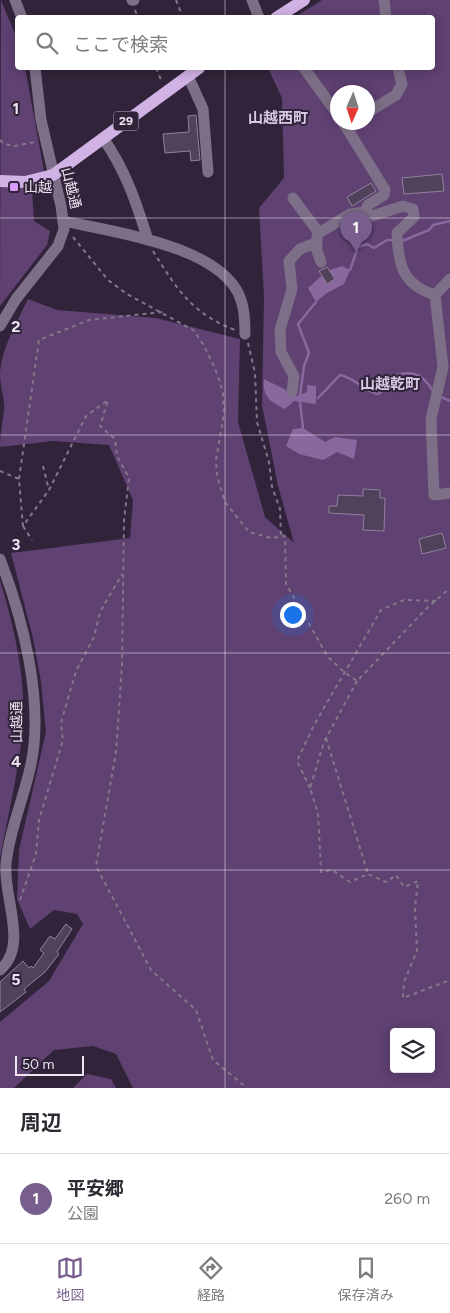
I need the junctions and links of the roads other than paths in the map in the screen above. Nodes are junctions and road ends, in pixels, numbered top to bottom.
1 (15, 0) edge
2 (252, 0) edge
3 (304, 0) edge
4 (384, 0) edge
5 (21, 15) edge
6 (258, 15) edge
7 (281, 15) edge
8 (386, 15) edge
9 (35, 70) edge
10 (196, 70) edge
11 (305, 70) edge
12 (398, 70) edge
13 (188, 76) junction
14 (330, 104) edge
15 (375, 108) edge
16 (350, 130) edge
17 (103, 138) junction
18 (208, 172) dead end
19 (53, 175) junction
20 (0, 181) edge
21 (293, 198) dead end
22 (365, 212) junction
23 (64, 225) junction
24 (317, 238) junction
25 (148, 240) junction
26 (322, 262) dead end
27 (450, 279) edge
28 (435, 295) junction
29 (0, 326) edge
30 (246, 334) road end
31 (292, 392) dead end
32 (450, 493) edge
33 (0, 560) edge
34 (0, 970) edge

1 - 5 street
2 - 6 street
3 - 7 main road
4 - 8 street
9 - 19 street, 山越通
10 - 13 main road, 29
11 - 14 street
12 - 15 street
13 - 17 main road, 29
13 - 18 street
16 - 22 street
17 - 19 main road, 29
17 - 25 street
19 - 20 main road, 29
19 - 23 street, 山越通
21 - 24 street
22 - 24 street
22 - 28 street
23 - 25 street
23 - 29 street, 山越通
24 - 26 street
24 - 31 street
25 - 30 street
27 - 28 street
28 - 32 street
33 - 34 street, 山越通

